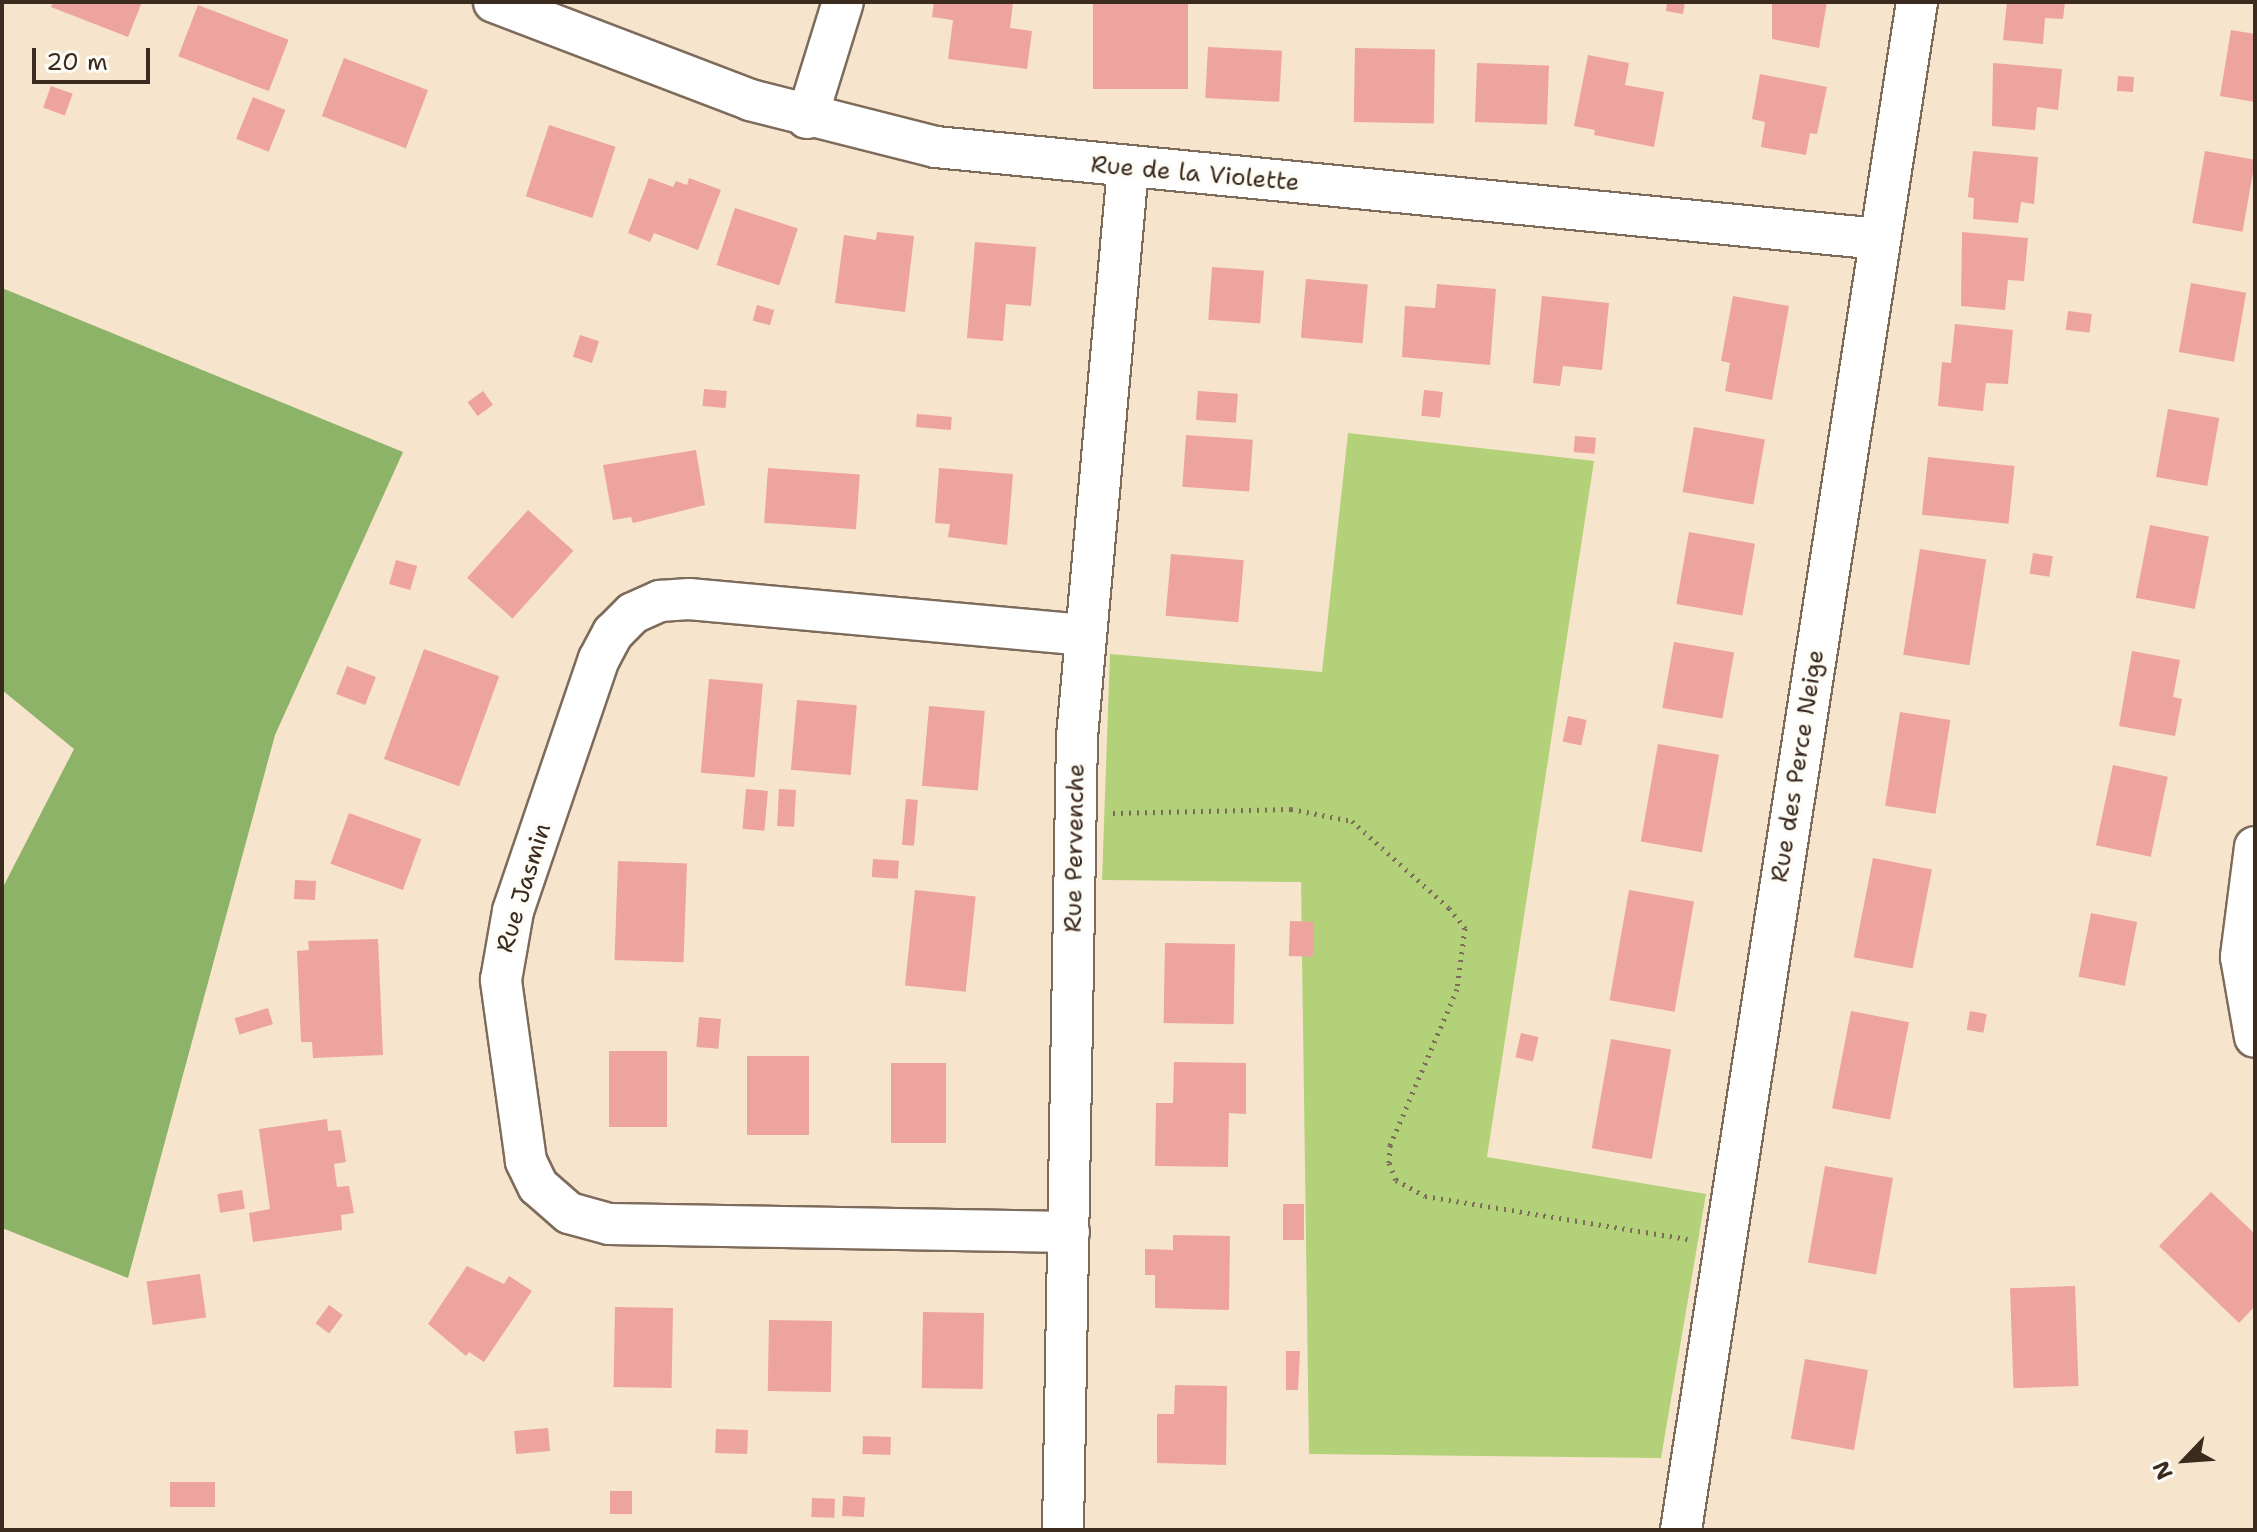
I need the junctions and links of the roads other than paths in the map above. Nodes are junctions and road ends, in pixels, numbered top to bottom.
1 (494, 2) edge
2 (843, 2) edge
3 (1917, 2) edge
4 (807, 118) junction
5 (1128, 168) junction
6 (1879, 239) junction
7 (1083, 635) junction
8 (2255, 847) edge
9 (2255, 1037) edge
10 (1069, 1232) junction
11 (1063, 1530) edge
12 (1681, 1530) edge

1 - 4 street, Rue de la Violette
2 - 4 street
3 - 6 street, Rue des Perce Neige
4 - 5 street, Rue de la Violette
5 - 6 street, Rue de la Violette
5 - 7 street, Rue Pervenche
6 - 12 street, Rue des Perce Neige
7 - 10 street, Rue Pervenche
7 - 10 street, Rue Jasmin
8 - 9 street
10 - 11 street, Rue Pervenche

